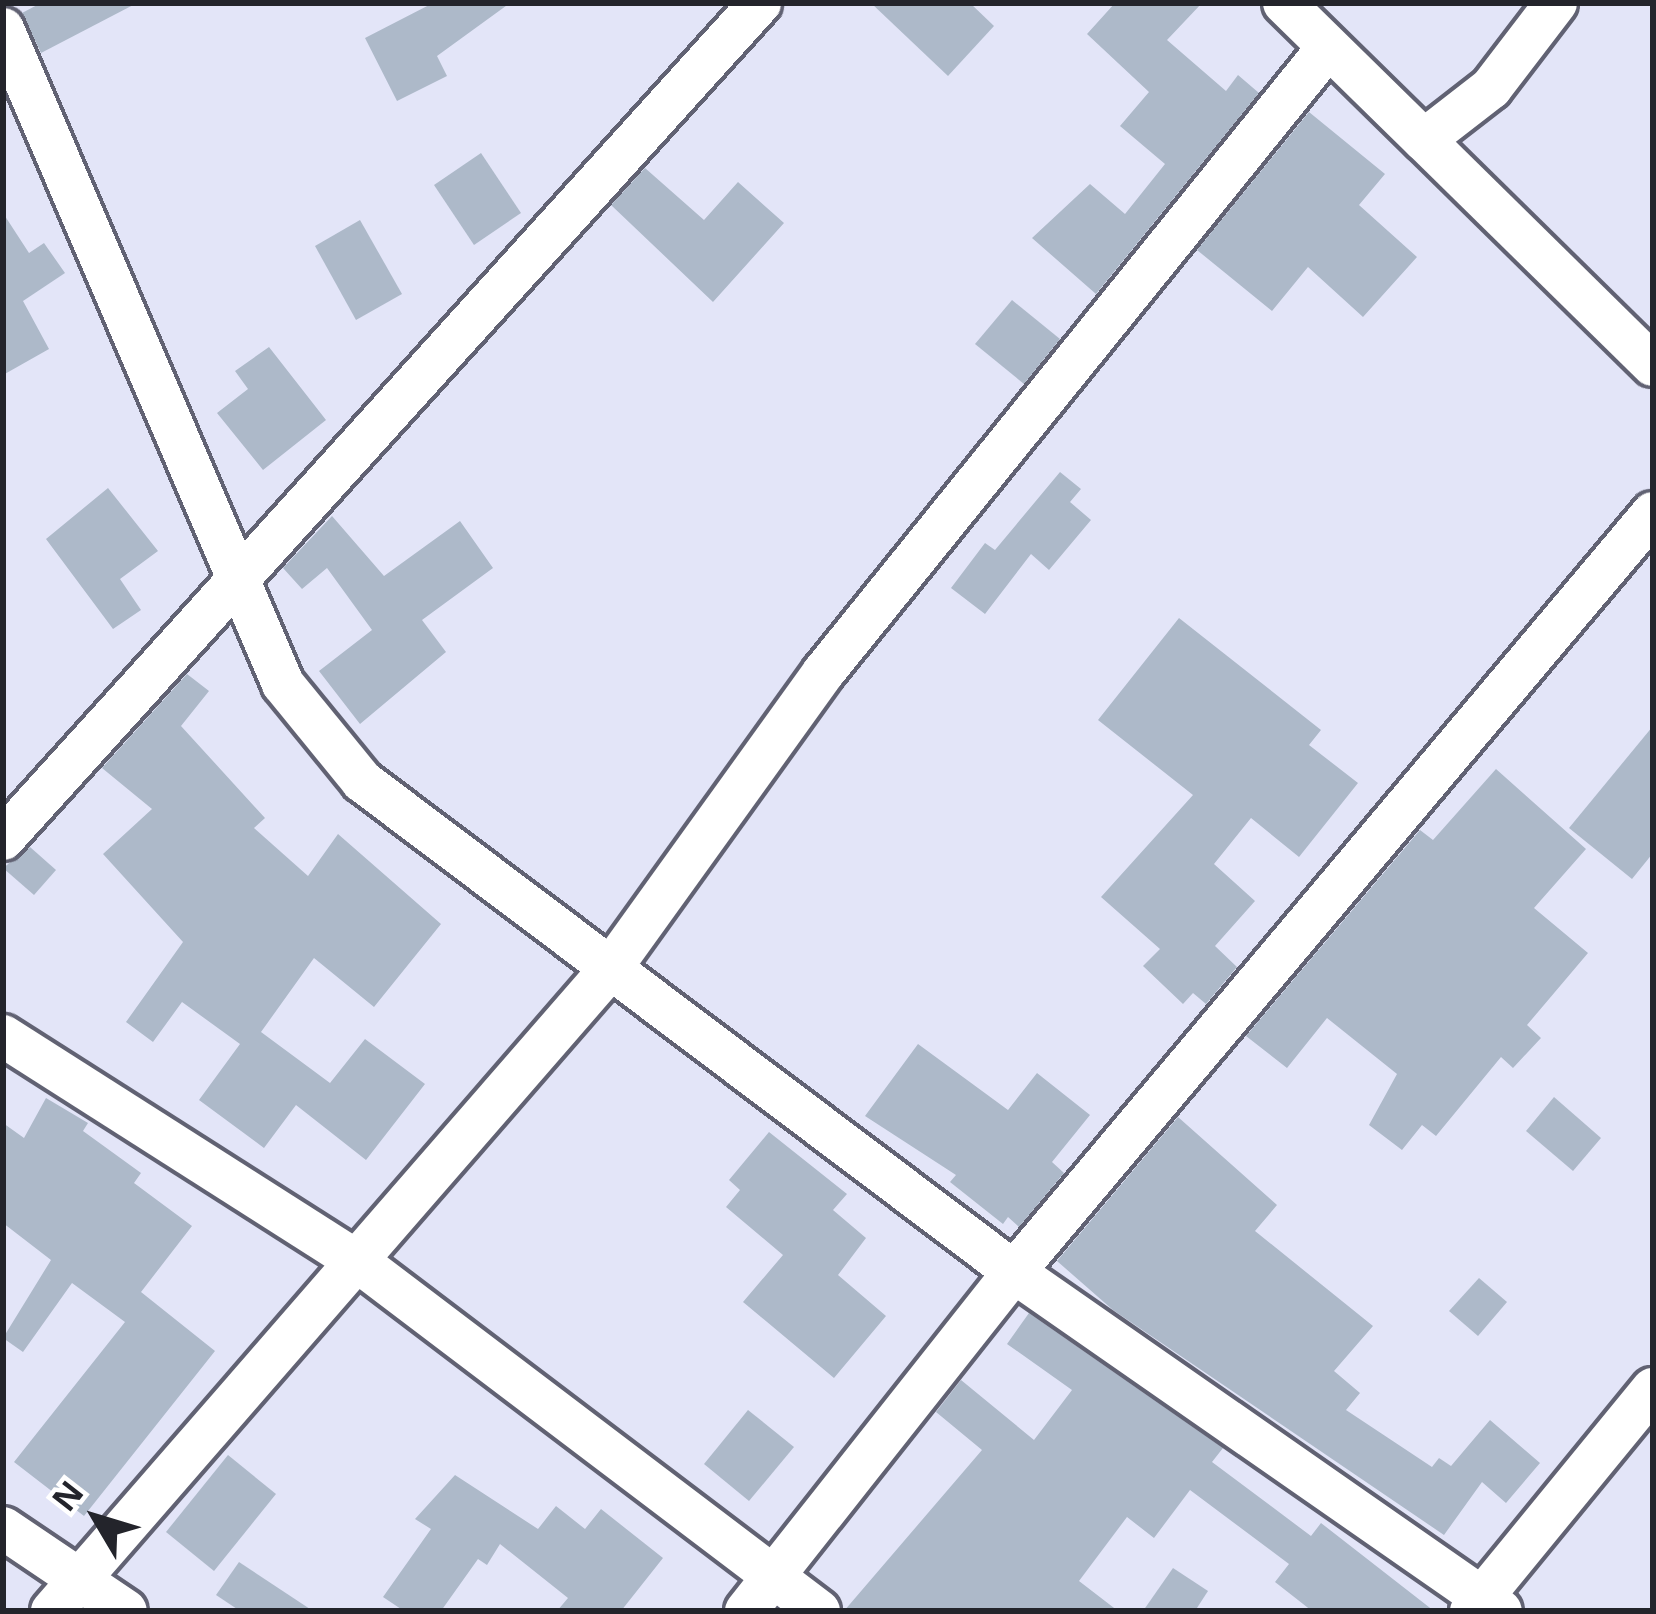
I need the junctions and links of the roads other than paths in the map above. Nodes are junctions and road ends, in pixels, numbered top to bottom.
1 (760, 3) edge
2 (1284, 3) edge
3 (1556, 3) edge
4 (3, 29) edge
5 (1326, 50) junction
6 (1424, 140) junction
7 (1653, 364) edge
8 (1653, 513) edge
9 (235, 582) junction
10 (3, 839) edge
11 (611, 968) junction
12 (3, 1036) edge
13 (359, 1263) junction
14 (1014, 1272) junction
15 (1653, 1389) edge
16 (3, 1528) edge
17 (759, 1595) edge
18 (65, 1596) edge
19 (1484, 1606) edge
20 (126, 1611) edge
21 (820, 1611) edge

1 - 9 street
2 - 5 street
3 - 6 street
4 - 9 street
5 - 6 street
5 - 11 street
6 - 7 street
8 - 14 street
9 - 10 street
9 - 11 street
11 - 13 street
11 - 14 street
12 - 13 street
13 - 17 street
13 - 18 street
14 - 17 street
14 - 19 street
15 - 19 street
16 - 18 street
17 - 21 street
18 - 20 street

